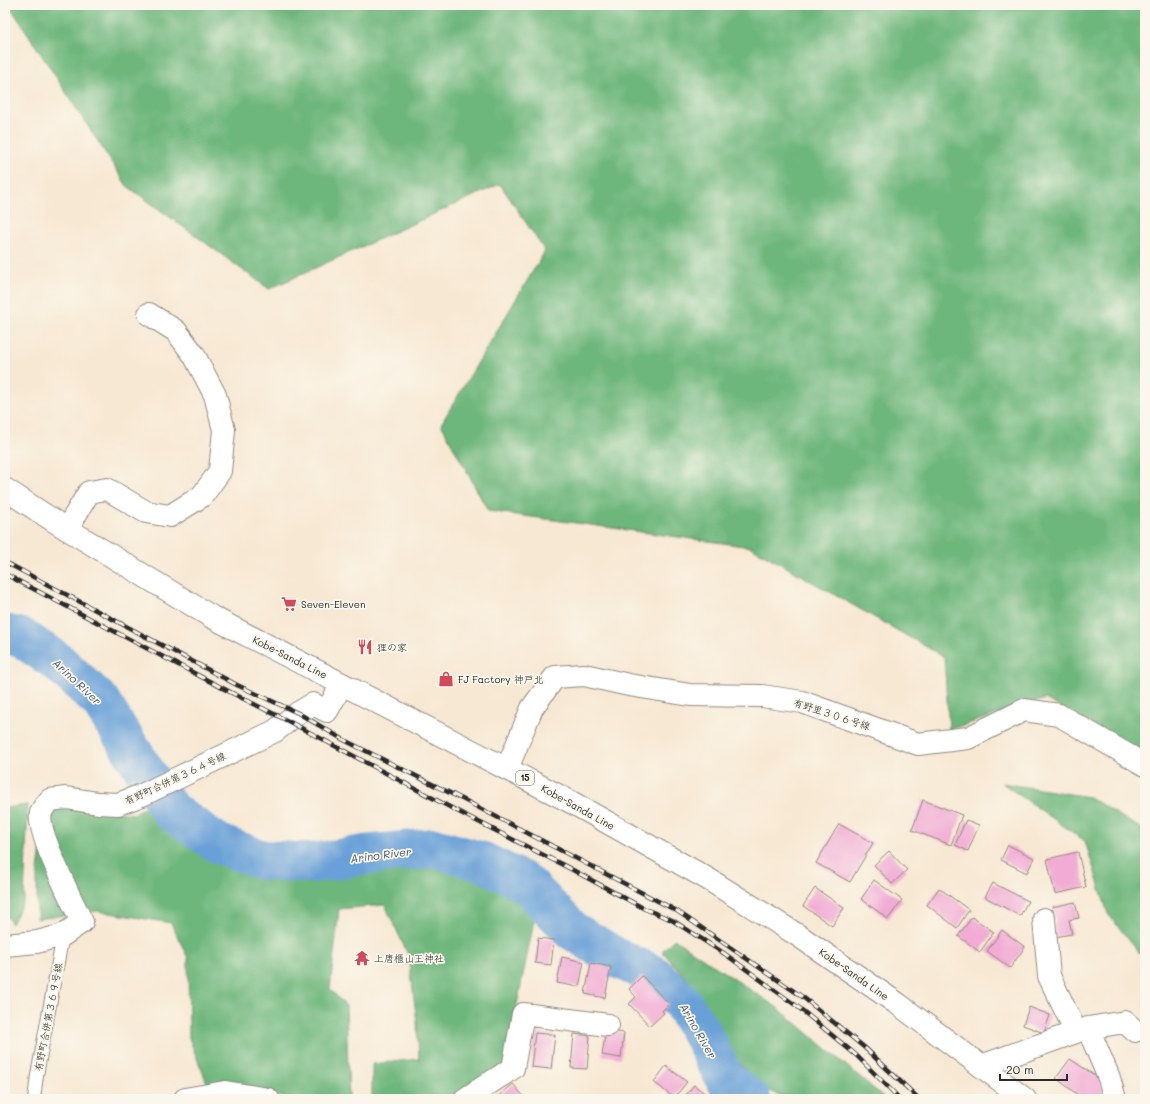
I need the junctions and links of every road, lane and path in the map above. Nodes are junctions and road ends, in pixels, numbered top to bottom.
1 (149, 314) dead end
2 (5, 489) edge
3 (67, 529) junction
4 (342, 684) junction
5 (1145, 765) edge
6 (507, 769) junction
7 (1044, 919) dead end
8 (63, 935) junction
9 (5, 945) edge
10 (608, 1025) dead end
11 (1082, 1030) junction
12 (1135, 1030) dead end
13 (981, 1066) junction
14 (34, 1099) edge
15 (185, 1099) edge
16 (268, 1099) edge
17 (465, 1099) edge
18 (1025, 1099) edge
19 (1115, 1099) edge

1 - 3 street
2 - 3 street, Kobe-Sanda Line / 15
3 - 4 street, Kobe-Sanda Line / 15
4 - 6 street, Kobe-Sanda Line / 15
4 - 8 street, 有野町合併第３６４号線
5 - 6 street, 有野里３０６号線
6 - 13 street, Kobe-Sanda Line / 15
7 - 11 street
8 - 9 street, 有野町合併第３６４号線
8 - 14 lane, 有野町合併第３６９号線
10 - 17 street
11 - 12 street
11 - 13 street
11 - 19 street
13 - 18 street, Kobe-Sanda Line / 15
15 - 16 street

